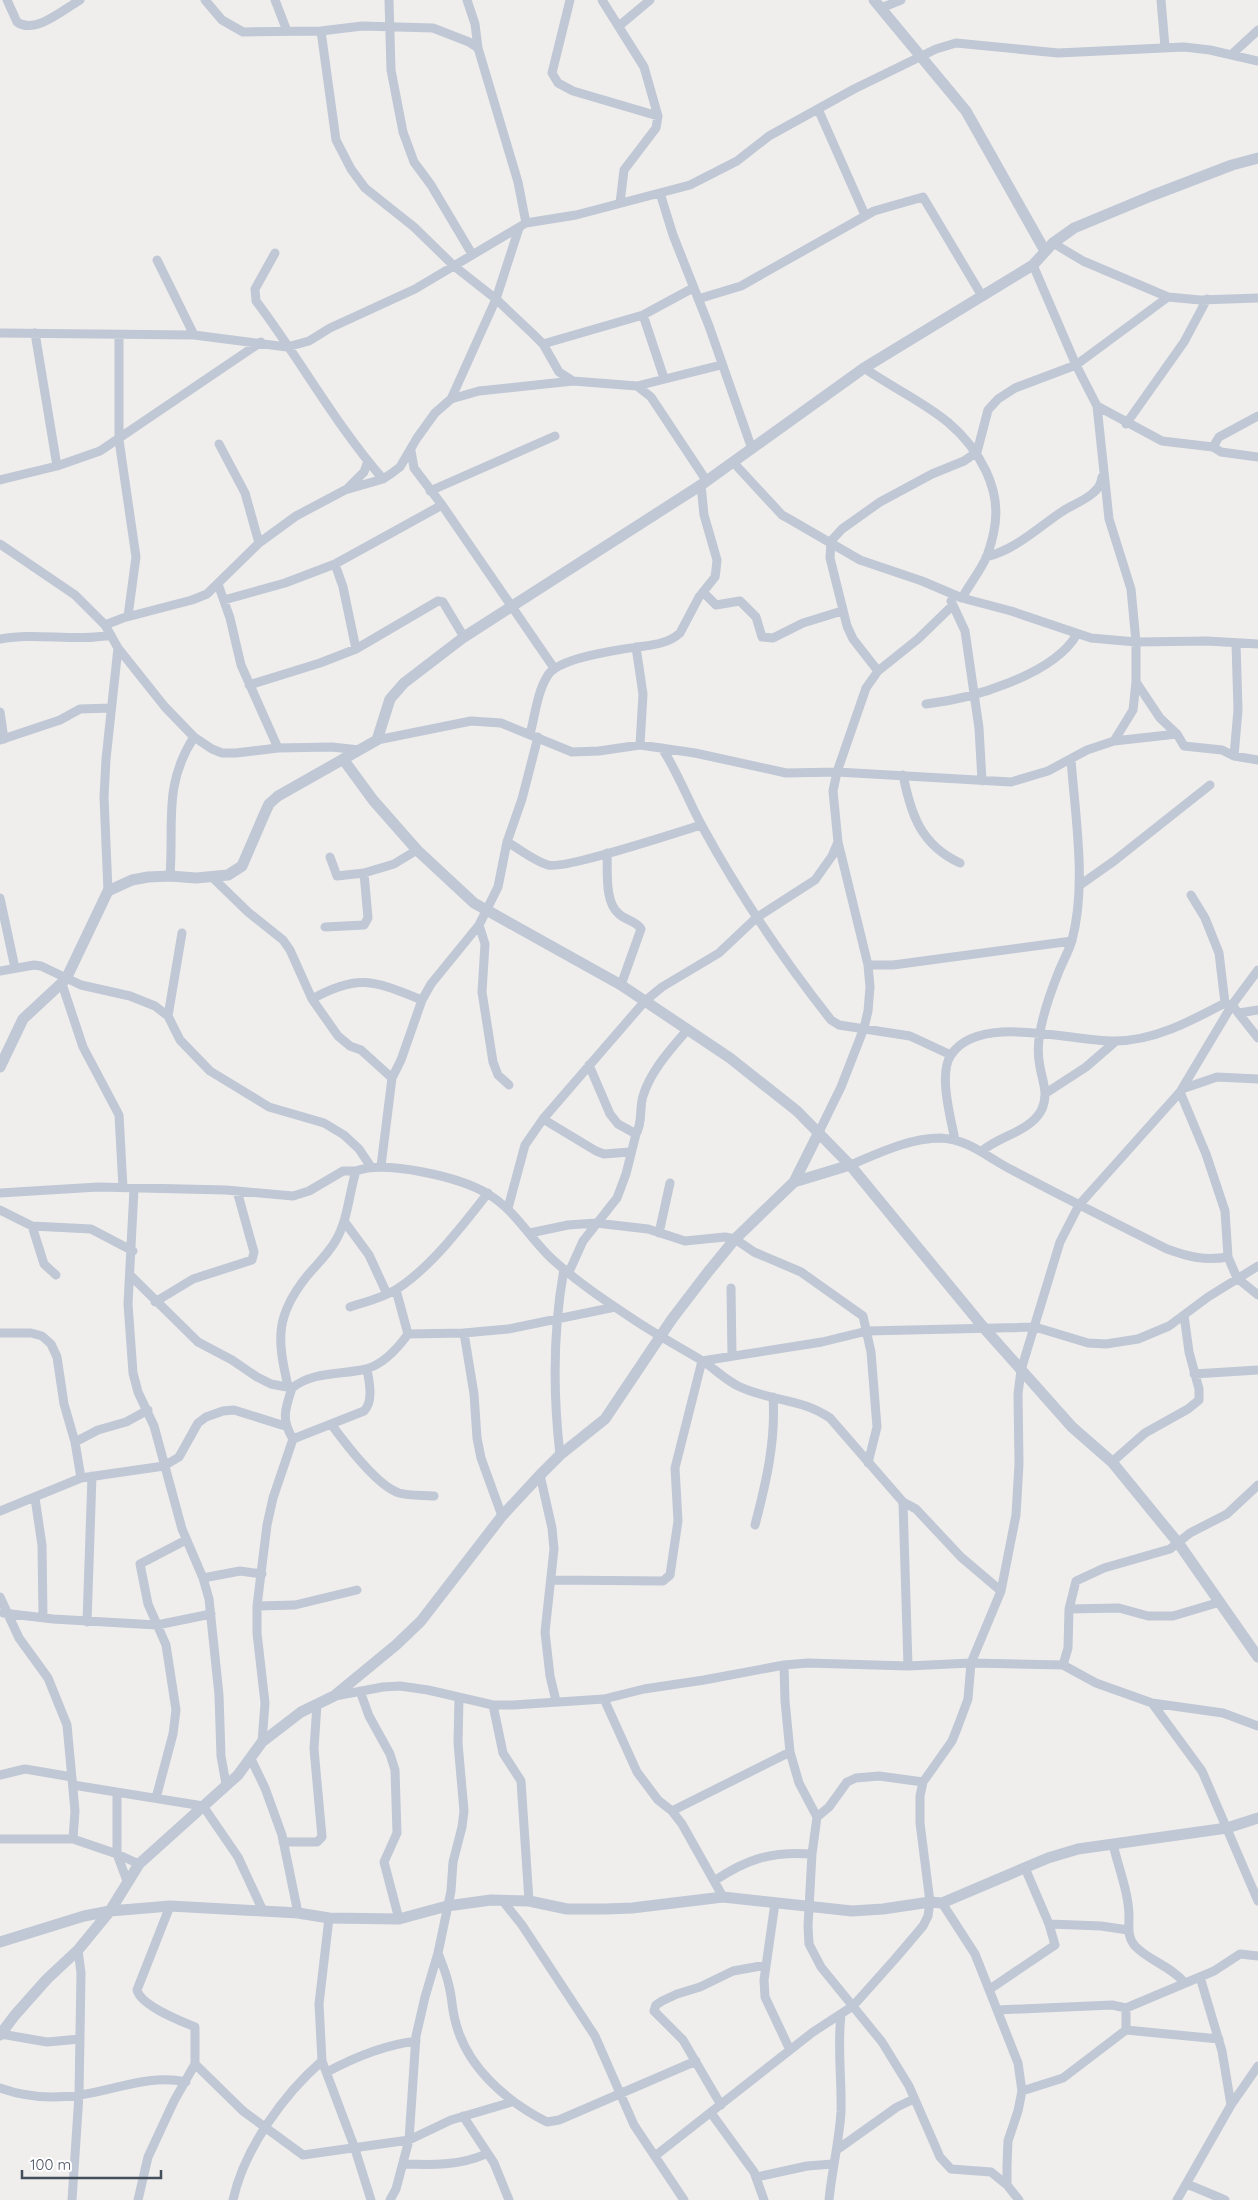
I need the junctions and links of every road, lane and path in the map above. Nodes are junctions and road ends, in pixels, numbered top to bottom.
1 (7, 0) edge
2 (80, 0) edge
3 (205, 0) edge
4 (275, 0) edge
5 (389, 0) edge
6 (467, 0) edge
7 (570, 0) edge
8 (602, 0) edge
9 (650, 0) edge
10 (901, 0) edge
11 (1161, 0) edge
12 (878, 4) edge
13 (391, 26) junction
14 (619, 26) junction
15 (1258, 30) edge
16 (287, 31) junction
17 (321, 31) junction
18 (1165, 47) junction
19 (478, 48) junction
20 (922, 55) junction
21 (1231, 55) junction
22 (1258, 61) edge
23 (818, 109) junction
24 (658, 116) junction
25 (1258, 158) edge
26 (660, 193) junction
27 (620, 203) junction
28 (865, 215) junction
29 (523, 226) junction
30 (1049, 247) junction
31 (275, 253) dead end
32 (472, 254) junction
33 (156, 260) dead end
34 (1033, 265) junction
35 (454, 266) junction
36 (693, 288) junction
37 (712, 296) junction
38 (982, 296) junction
39 (1168, 297) junction
40 (1258, 298) edge
41 (496, 299) junction
42 (698, 299) junction
43 (1207, 299) junction
44 (703, 311) junction
45 (643, 315) junction
46 (0, 333) edge
47 (35, 333) junction
48 (118, 334) junction
49 (194, 335) junction
50 (261, 342) junction
51 (543, 344) junction
52 (287, 347) junction
53 (1076, 364) junction
54 (721, 365) junction
55 (864, 368) junction
56 (664, 378) junction
57 (573, 381) junction
58 (637, 386) junction
59 (451, 399) junction
60 (1097, 406) junction
61 (1258, 416) edge
62 (1126, 424) junction
63 (555, 436) dead end
64 (119, 440) junction
65 (219, 444) dead end
66 (1213, 447) junction
67 (752, 450) junction
68 (411, 451) junction
69 (976, 452) junction
70 (1258, 457) edge
71 (368, 461) junction
72 (733, 462) junction
73 (58, 466) junction
74 (400, 467) junction
75 (414, 468) junction
76 (1103, 474) junction
77 (384, 479) junction
78 (0, 480) edge
79 (704, 483) junction
80 (345, 490) junction
81 (430, 491) junction
82 (442, 505) junction
83 (831, 541) junction
84 (259, 543) junction
85 (0, 544) edge
86 (986, 557) junction
87 (336, 564) junction
88 (218, 584) junction
89 (703, 592) junction
90 (946, 592) junction
91 (962, 598) junction
92 (224, 600) junction
93 (953, 605) junction
94 (513, 607) junction
95 (842, 611) junction
96 (128, 616) junction
97 (105, 625) junction
98 (1077, 634) junction
99 (111, 635) junction
100 (464, 638) junction
101 (0, 639) edge
102 (1136, 642) junction
103 (1236, 643) junction
104 (1258, 644) edge
105 (636, 647) junction
106 (118, 648) junction
107 (356, 649) junction
108 (554, 668) junction
109 (878, 671) junction
110 (1136, 682) junction
111 (249, 685) junction
112 (974, 696) junction
113 (926, 704) dead end
114 (111, 708) junction
115 (0, 712) edge
116 (1177, 734) junction
117 (534, 735) junction
118 (194, 737) junction
119 (2, 739) edge
120 (377, 740) junction
121 (1114, 741) junction
122 (640, 745) junction
123 (278, 748) junction
124 (662, 748) junction
125 (359, 750) junction
126 (1234, 756) junction
127 (343, 759) junction
128 (1071, 759) junction
129 (1258, 760) edge
130 (836, 772) junction
131 (903, 775) junction
132 (982, 781) junction
133 (1210, 785) dead end
134 (702, 825) junction
135 (507, 842) junction
136 (838, 842) junction
137 (417, 850) junction
138 (607, 853) junction
139 (330, 857) dead end
140 (960, 863) dead end
141 (364, 874) junction
142 (170, 876) junction
143 (213, 878) junction
144 (1080, 885) junction
145 (108, 891) junction
146 (1191, 895) dead end
147 (0, 898) edge
148 (485, 911) junction
149 (756, 918) junction
150 (480, 925) junction
151 (325, 927) dead end
152 (182, 932) dead end
153 (1072, 942) junction
154 (868, 965) junction
155 (15, 968) junction
156 (1258, 970) edge
157 (0, 971) edge
158 (64, 981) junction
159 (621, 985) junction
160 (312, 999) junction
161 (422, 1000) junction
162 (645, 1001) junction
163 (1228, 1004) junction
164 (1258, 1010) edge
165 (1239, 1013) junction
166 (168, 1016) junction
167 (864, 1028) junction
168 (688, 1029) junction
169 (1039, 1035) junction
170 (1258, 1038) edge
171 (1116, 1042) junction
172 (951, 1055) junction
173 (588, 1064) junction
174 (0, 1067) edge
175 (392, 1078) junction
176 (1258, 1079) edge
177 (509, 1086) dead end
178 (1181, 1091) junction
179 (1046, 1093) junction
180 (543, 1119) junction
181 (818, 1132) junction
182 (636, 1134) junction
183 (955, 1140) junction
184 (982, 1151) junction
185 (630, 1152) junction
186 (850, 1165) junction
187 (380, 1166) junction
188 (371, 1167) junction
189 (356, 1171) junction
190 (794, 1182) junction
191 (670, 1183) dead end
192 (124, 1188) junction
193 (134, 1189) junction
194 (237, 1191) junction
195 (0, 1193) edge
196 (488, 1194) junction
197 (1080, 1205) junction
198 (508, 1208) junction
199 (0, 1210) edge
200 (344, 1221) junction
201 (596, 1223) junction
202 (32, 1226) junction
203 (530, 1233) junction
204 (659, 1233) junction
205 (735, 1240) junction
206 (132, 1251) junction
207 (1228, 1257) junction
208 (1258, 1266) edge
209 (566, 1271) junction
210 (56, 1275) dead end
211 (131, 1276) junction
212 (1238, 1278) junction
213 (731, 1288) dead end
214 (396, 1290) junction
215 (387, 1294) junction
216 (1258, 1294) edge
217 (155, 1302) junction
218 (350, 1307) dead end
219 (615, 1307) junction
220 (1184, 1315) junction
221 (557, 1318) junction
222 (1034, 1327) junction
223 (984, 1328) junction
224 (867, 1332) junction
225 (464, 1333) junction
226 (0, 1334) edge
227 (408, 1334) junction
228 (660, 1336) junction
229 (732, 1356) junction
230 (702, 1361) junction
231 (367, 1369) junction
232 (1021, 1370) junction
233 (1258, 1370) edge
234 (1194, 1374) junction
235 (290, 1387) junction
236 (773, 1397) junction
237 (148, 1410) junction
238 (331, 1424) junction
239 (285, 1426) junction
240 (293, 1439) junction
241 (75, 1442) junction
242 (560, 1455) junction
243 (868, 1462) junction
244 (1112, 1462) junction
245 (164, 1466) junction
246 (540, 1475) junction
247 (92, 1476) junction
248 (81, 1478) junction
249 (1258, 1486) edge
250 (434, 1496) dead end
251 (35, 1498) junction
252 (904, 1502) junction
253 (0, 1511) edge
254 (502, 1516) junction
255 (755, 1525) dead end
256 (186, 1540) junction
257 (1179, 1544) junction
258 (262, 1574) junction
259 (203, 1578) junction
260 (552, 1580) junction
261 (357, 1590) dead end
262 (1001, 1591) junction
263 (0, 1597) edge
264 (1220, 1602) junction
265 (257, 1606) junction
266 (1070, 1609) junction
267 (3, 1613) edge
268 (211, 1614) junction
269 (43, 1617) junction
270 (87, 1622) junction
271 (157, 1625) junction
272 (1258, 1657) edge
273 (972, 1663) junction
274 (784, 1665) junction
275 (1063, 1665) junction
276 (908, 1666) junction
277 (360, 1691) junction
278 (334, 1696) junction
279 (459, 1698) junction
280 (604, 1699) junction
281 (556, 1701) junction
282 (1152, 1703) junction
283 (317, 1704) junction
284 (494, 1705) junction
285 (1258, 1726) edge
286 (262, 1742) junction
287 (790, 1752) junction
288 (252, 1759) junction
289 (0, 1776) edge
290 (73, 1781) junction
291 (924, 1782) junction
292 (226, 1784) junction
293 (117, 1792) junction
294 (156, 1798) junction
295 (203, 1806) junction
296 (672, 1811) junction
297 (817, 1817) junction
298 (1258, 1818) edge
299 (1227, 1828) junction
300 (0, 1839) edge
301 (73, 1839) junction
302 (283, 1842) junction
303 (1113, 1844) junction
304 (118, 1854) junction
305 (812, 1854) junction
306 (139, 1864) junction
307 (1025, 1868) junction
308 (126, 1881) junction
309 (714, 1881) junction
310 (722, 1897) junction
311 (502, 1900) junction
312 (529, 1901) junction
313 (1258, 1901) edge
314 (775, 1902) junction
315 (930, 1902) junction
316 (942, 1903) junction
317 (170, 1906) junction
318 (447, 1906) junction
319 (809, 1906) junction
320 (110, 1911) junction
321 (263, 1911) junction
322 (298, 1913) junction
323 (329, 1918) junction
324 (399, 1919) junction
325 (1049, 1924) junction
326 (1128, 1930) junction
327 (0, 1942) edge
328 (78, 1950) junction
329 (438, 1954) junction
330 (1258, 1956) edge
331 (766, 1965) junction
332 (1200, 1977) junction
333 (1185, 1983) junction
334 (990, 1989) junction
335 (853, 2006) junction
336 (1126, 2008) junction
337 (997, 2010) junction
338 (842, 2015) junction
339 (1126, 2030) junction
340 (0, 2034) edge
341 (1219, 2039) junction
342 (80, 2040) junction
343 (416, 2041) junction
344 (790, 2050) junction
345 (322, 2061) junction
346 (696, 2062) junction
347 (195, 2064) junction
348 (1258, 2066) edge
349 (327, 2072) junction
350 (186, 2082) junction
351 (0, 2088) edge
352 (1022, 2091) junction
353 (621, 2094) junction
354 (79, 2096) junction
355 (914, 2100) junction
356 (512, 2102) junction
357 (720, 2105) junction
358 (1231, 2105) junction
359 (712, 2113) junction
360 (463, 2116) junction
361 (266, 2127) junction
362 (409, 2140) junction
363 (354, 2146) junction
364 (838, 2149) junction
365 (486, 2154) junction
366 (655, 2156) junction
367 (403, 2164) junction
368 (833, 2164) junction
369 (757, 2177) junction
370 (1186, 2184) junction
371 (1007, 2185) junction
372 (72, 2200) edge
373 (138, 2200) edge
374 (233, 2200) edge
375 (371, 2200) edge
376 (390, 2200) edge
377 (509, 2200) edge
378 (684, 2200) edge
379 (764, 2200) edge
380 (829, 2200) edge
381 (1019, 2200) edge
382 (1177, 2200) edge
383 (1226, 2200) edge

1 - 2 street
3 - 16 street
4 - 16 street
5 - 13 street
6 - 19 street
7 - 24 street
8 - 14 street
9 - 14 street
10 - 12 street
11 - 18 street
12 - 20 street
13 - 17 street
13 - 19 street
13 - 32 street
14 - 24 street
15 - 21 street
16 - 17 street
17 - 35 street
18 - 20 street
18 - 21 street
19 - 29 street
20 - 23 street
20 - 30 street
21 - 22 street
23 - 26 street
23 - 28 street
24 - 27 street
25 - 30 street
26 - 27 street
26 - 36 street
27 - 29 street
28 - 37 street
28 - 38 street
29 - 32 street
29 - 41 street
30 - 34 street
30 - 39 street
31 - 52 street
32 - 35 street
33 - 49 street
34 - 38 street
34 - 53 street
35 - 41 street
35 - 52 street
36 - 42 street
36 - 45 street
37 - 42 street
37 - 44 street
38 - 55 street
39 - 43 street
39 - 53 street
40 - 43 street
41 - 51 street
41 - 59 street
42 - 44 street
43 - 62 street
44 - 54 street
45 - 51 street
45 - 56 street
46 - 47 street
47 - 48 street
47 - 73 street
48 - 49 street
48 - 64 street
49 - 50 street
50 - 52 street
50 - 64 street
51 - 57 street
52 - 71 street
53 - 60 street
53 - 69 street
54 - 56 street
54 - 67 street
55 - 67 street
55 - 69 street
56 - 58 street
57 - 58 street
57 - 59 street
58 - 79 street
59 - 68 street
60 - 62 street
60 - 76 street
61 - 66 street
62 - 66 street
63 - 81 street
64 - 73 street
64 - 96 street
65 - 84 street
66 - 70 street
67 - 72 street
68 - 74 street
68 - 75 street
69 - 83 street
69 - 86 street
71 - 77 street
71 - 80 street
72 - 79 street
72 - 83 street
73 - 78 street
74 - 75 street
74 - 77 street
75 - 81 street
76 - 86 street
76 - 102 street
77 - 80 street
79 - 89 street
79 - 94 street
80 - 84 street
81 - 82 street
82 - 87 street
82 - 94 street
83 - 90 street
83 - 95 street
84 - 88 street
85 - 97 street
86 - 91 street
87 - 92 street
87 - 107 street
88 - 92 street
88 - 96 street
89 - 95 street
89 - 105 street
90 - 91 street
90 - 93 street
91 - 98 street
92 - 111 street
93 - 109 street
93 - 112 street
94 - 100 street
94 - 108 street
95 - 109 street
96 - 97 street
97 - 99 street
98 - 102 street
98 - 112 street
99 - 101 street
99 - 106 street
100 - 107 street
100 - 120 street
102 - 103 street
102 - 110 street
103 - 104 street
103 - 126 street
105 - 108 street
105 - 122 street
106 - 114 street
106 - 118 street
107 - 111 street
108 - 117 street
109 - 130 street
110 - 116 street
110 - 121 street
111 - 123 street
112 - 113 street
112 - 132 street
114 - 119 street
114 - 145 street
115 - 119 street
116 - 121 street
116 - 126 street
117 - 120 street
117 - 122 street
117 - 135 street
118 - 123 street
118 - 142 street
120 - 125 street
121 - 128 street
122 - 124 street
123 - 125 street
124 - 130 street
124 - 134 street
125 - 127 street
126 - 129 street
127 - 137 street
127 - 143 street
128 - 132 street
128 - 144 street
130 - 131 street
130 - 136 street
131 - 132 street
131 - 140 street
133 - 144 street
134 - 138 street
134 - 149 street
135 - 138 street
135 - 148 street
136 - 149 street
136 - 154 street
137 - 141 street
137 - 148 street
138 - 159 street
139 - 141 street
141 - 151 street
142 - 143 street
142 - 145 street
143 - 160 street
144 - 153 street
145 - 158 street
146 - 163 street
147 - 155 street
148 - 150 street
148 - 159 street
149 - 162 street
149 - 167 street
150 - 161 street
150 - 177 street
152 - 166 street
153 - 154 street
153 - 169 street
154 - 167 street
155 - 157 street
155 - 158 street
156 - 163 street
158 - 166 street
158 - 174 street
158 - 192 street
159 - 162 street
160 - 161 street
160 - 175 street
161 - 175 street
162 - 168 street
162 - 173 street
163 - 165 street
163 - 171 street
163 - 178 street
164 - 165 street
165 - 170 street
166 - 188 street
167 - 172 street
167 - 181 street
168 - 181 street
168 - 182 street
169 - 171 street
169 - 172 street
169 - 179 street
171 - 179 street
172 - 183 street
173 - 180 street
173 - 182 street
175 - 187 street
176 - 178 street
178 - 197 street
178 - 207 street
179 - 184 street
180 - 185 street
180 - 198 street
181 - 186 street
181 - 190 street
182 - 185 street
183 - 184 street
183 - 186 street
184 - 197 street
185 - 201 street
186 - 190 street
186 - 223 street
187 - 188 street
187 - 196 street
188 - 189 street
189 - 194 street
189 - 200 street
190 - 205 street
191 - 204 street
192 - 193 street
192 - 195 street
193 - 194 street
193 - 206 street
194 - 217 street
196 - 198 street
196 - 214 street
197 - 207 street
197 - 222 street
198 - 203 street
199 - 202 street
200 - 215 street
200 - 235 street
201 - 203 street
201 - 204 street
201 - 209 street
202 - 206 street
202 - 210 street
203 - 209 street
204 - 205 street
205 - 224 street
205 - 228 street
206 - 211 street
207 - 212 street
208 - 212 street
209 - 219 street
209 - 221 street
211 - 217 street
211 - 237 street
212 - 216 street
212 - 220 street
213 - 229 street
214 - 215 street
214 - 227 street
215 - 218 street
217 - 235 street
219 - 221 street
219 - 228 street
220 - 222 street
220 - 234 street
221 - 225 street
221 - 242 street
222 - 223 street
222 - 232 street
223 - 224 street
223 - 232 street
224 - 229 street
224 - 243 street
225 - 227 street
225 - 254 street
226 - 241 street
227 - 231 street
228 - 230 street
228 - 242 street
229 - 230 street
230 - 236 street
230 - 260 street
231 - 235 street
231 - 238 street
232 - 244 street
232 - 262 street
233 - 234 street
234 - 244 street
235 - 239 street
236 - 243 street
236 - 255 street
237 - 241 street
237 - 245 street
238 - 240 street
238 - 250 street
239 - 240 street
239 - 245 street
240 - 258 street
241 - 248 street
242 - 246 street
243 - 252 street
244 - 257 street
245 - 247 street
245 - 256 street
246 - 254 street
246 - 260 street
247 - 248 street
247 - 270 street
248 - 251 street
249 - 257 street
251 - 253 street
251 - 269 street
252 - 262 street
252 - 276 street
254 - 278 street
256 - 259 street
256 - 271 street
257 - 264 street
257 - 266 street
258 - 259 street
258 - 265 street
259 - 268 street
260 - 281 street
261 - 265 street
262 - 273 street
263 - 267 street
264 - 266 street
264 - 272 street
265 - 286 street
266 - 275 street
267 - 269 street
267 - 290 street
268 - 271 street
268 - 292 street
269 - 270 street
270 - 271 street
271 - 294 street
273 - 275 street
273 - 276 street
273 - 291 street
274 - 276 street
274 - 280 street
274 - 287 street
275 - 282 street
277 - 278 street
277 - 279 street
277 - 324 street
278 - 283 street
279 - 284 street
279 - 318 street
280 - 281 street
280 - 296 street
281 - 284 street
282 - 285 street
282 - 299 street
283 - 286 street
283 - 302 street
284 - 312 street
286 - 288 street
287 - 296 street
287 - 297 street
288 - 292 street
288 - 302 street
289 - 290 street
290 - 293 street
290 - 301 street
291 - 297 street
291 - 315 street
292 - 295 street
293 - 294 street
293 - 304 street
294 - 295 street
295 - 306 street
295 - 321 street
296 - 309 street
297 - 305 street
298 - 299 street
299 - 303 street
299 - 313 street
300 - 301 street
301 - 304 street
302 - 322 street
303 - 307 street
303 - 326 street
304 - 306 street
304 - 308 street
305 - 309 street
305 - 319 street
306 - 308 street
307 - 316 street
307 - 325 street
308 - 320 street
309 - 310 street
310 - 312 street
310 - 314 street
311 - 312 street
311 - 318 street
311 - 353 street
314 - 319 street
314 - 331 street
315 - 316 street
315 - 319 street
315 - 335 street
316 - 334 street
317 - 320 street
317 - 321 street
317 - 347 street
318 - 324 street
318 - 329 street
319 - 335 street
320 - 327 street
320 - 328 street
321 - 322 street
322 - 323 street
323 - 324 street
323 - 345 street
325 - 326 street
325 - 334 street
326 - 333 street
328 - 340 street
328 - 342 street
329 - 343 street
329 - 356 street
330 - 332 street
331 - 344 street
331 - 346 street
332 - 333 street
332 - 341 street
333 - 336 street
334 - 337 street
335 - 338 street
335 - 355 street
336 - 337 street
336 - 339 street
337 - 352 street
338 - 344 street
338 - 364 street
339 - 341 street
339 - 352 street
340 - 342 street
341 - 358 street
342 - 354 street
343 - 349 street
343 - 362 street
344 - 357 street
345 - 349 street
345 - 361 street
346 - 353 street
346 - 357 street
347 - 350 street
347 - 361 street
348 - 358 street
349 - 363 street
350 - 354 street
350 - 373 street
351 - 354 street
352 - 371 street
353 - 356 street
353 - 366 street
354 - 372 street
355 - 364 street
355 - 371 street
356 - 360 street
357 - 359 street
358 - 370 street
359 - 366 street
359 - 369 street
360 - 362 street
360 - 365 street
361 - 363 street
361 - 374 street
362 - 363 street
362 - 367 street
363 - 375 street
364 - 368 street
365 - 367 street
365 - 377 street
366 - 378 street
367 - 376 street
368 - 369 street
368 - 380 street
369 - 379 street
370 - 382 street
370 - 383 street
371 - 381 street

